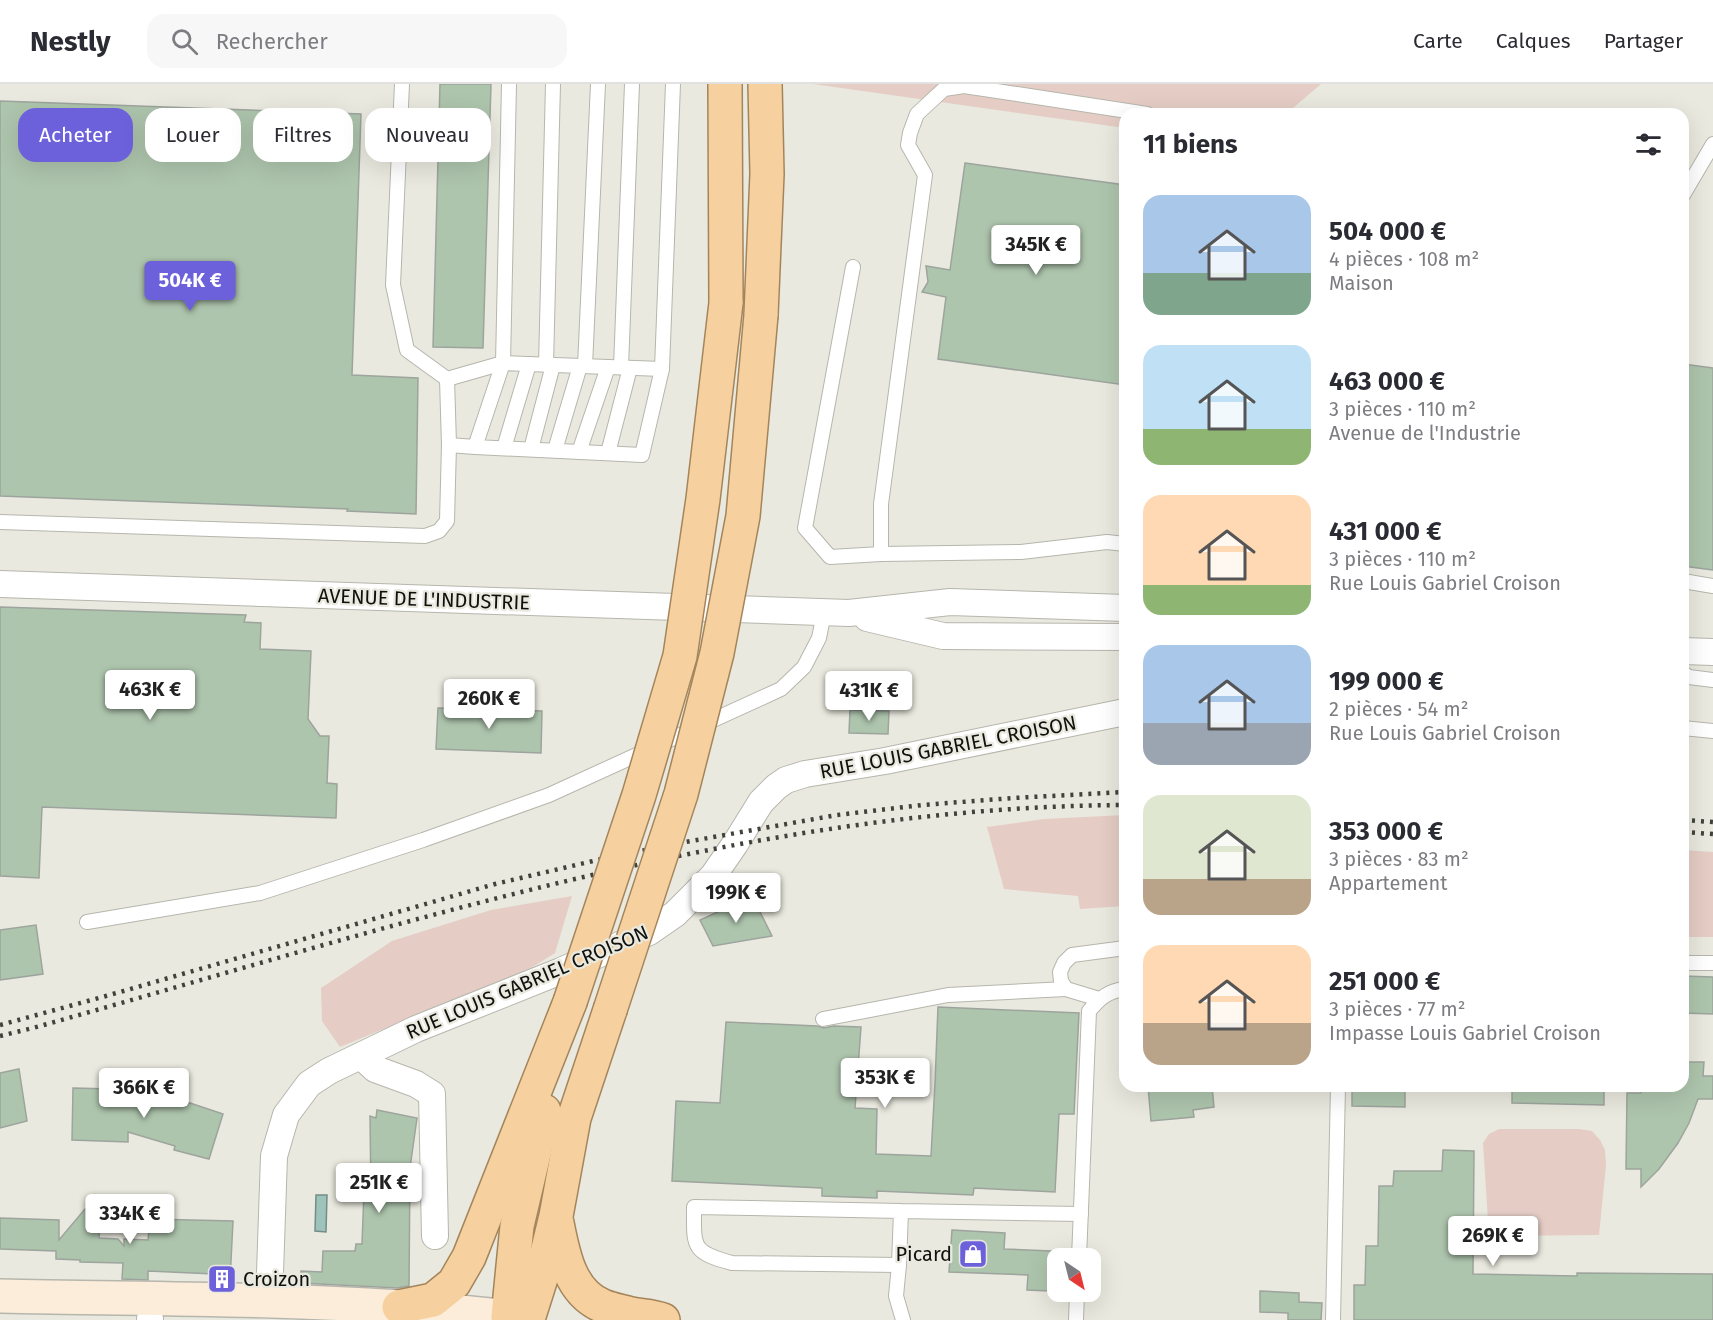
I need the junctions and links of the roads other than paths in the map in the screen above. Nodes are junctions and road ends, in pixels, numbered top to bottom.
1 (402, 84) edge
2 (508, 84) edge
3 (553, 84) edge
4 (598, 84) edge
5 (632, 84) edge
6 (673, 84) edge
7 (725, 84) edge
8 (765, 84) edge
9 (1119, 110) edge
10 (1713, 144) edge
11 (1689, 185) edge
12 (853, 267) dead end
13 (503, 363) junction
14 (529, 364) junction
15 (550, 365) junction
16 (582, 366) junction
17 (620, 367) junction
18 (662, 369) junction
19 (447, 379) junction
20 (449, 445) junction
21 (475, 447) junction
22 (504, 448) junction
23 (531, 449) junction
24 (555, 450) junction
25 (579, 452) junction
26 (608, 453) junction
27 (0, 522) edge
28 (1119, 543) edge
29 (881, 554) junction
30 (1689, 582) edge
31 (0, 584) edge
32 (1713, 586) edge
33 (1119, 608) edge
34 (836, 613) junction
35 (1119, 637) edge
36 (1689, 651) edge
37 (1713, 652) edge
38 (1689, 678) edge
39 (1713, 680) edge
40 (1119, 713) edge
41 (1689, 729) edge
42 (1713, 731) edge
43 (87, 922) dead end
44 (1119, 949) edge
45 (1689, 963) edge
46 (1713, 963) edge
47 (1066, 988) junction
48 (1119, 990) edge
49 (1099, 999) junction
50 (570, 1002) junction
51 (823, 1018) dead end
52 (361, 1056) junction
53 (1338, 1092) edge
54 (901, 1211) junction
55 (1081, 1214) junction
56 (556, 1215) junction
57 (435, 1236) dead end
58 (1079, 1248) edge
59 (899, 1265) junction
60 (0, 1296) edge
61 (269, 1302) junction
62 (1077, 1302) edge
63 (399, 1306) junction
64 (0, 1314) edge
65 (518, 1318) edge
66 (150, 1320) edge
67 (224, 1320) edge
68 (663, 1320) edge
69 (903, 1320) edge
70 (1076, 1320) edge
71 (1333, 1320) edge

1 - 19 lane
2 - 13 lane
3 - 15 lane
4 - 16 lane
5 - 17 lane
6 - 18 lane
7 - 50 highway, bridge
8 - 56 highway, bridge
9 - 29 lane
10 - 11 lane
12 - 29 lane
13 - 14 lane
13 - 19 lane
13 - 21 lane
14 - 15 lane
14 - 22 lane
15 - 16 lane
15 - 23 lane
16 - 17 lane
16 - 24 lane
17 - 18 lane
17 - 25 lane
17 - 26 lane
18 - 26 lane
19 - 20 lane
20 - 21 lane
20 - 27 lane
21 - 22 lane
22 - 23 lane
23 - 24 lane
24 - 25 lane
25 - 26 lane
28 - 29 lane
30 - 32 lane
31 - 34 street, AVENUE DE L'INDUSTRIE
33 - 34 street, AVENUE DE L'INDUSTRIE
34 - 35 street, AVENUE DE L'INDUSTRIE
34 - 43 lane
36 - 37 street
38 - 39 lane
40 - 52 street, RUE LOUIS GABRIEL CROISON
41 - 42 lane
44 - 47 lane
45 - 46 lane
47 - 49 lane
47 - 51 lane
48 - 49 lane
49 - 55 lane
50 - 63 highway
50 - 65 highway
52 - 57 street
52 - 61 street, RUE LOUIS GABRIEL CROISON
53 - 71 lane
54 - 55 lane
54 - 59 lane
54 - 59 lane
55 - 58 lane
56 - 65 highway
56 - 68 highway
59 - 69 lane
60 - 61 main road
61 - 63 main road
62 - 70 lane
63 - 65 main road
64 - 66 main road
66 - 67 main road

